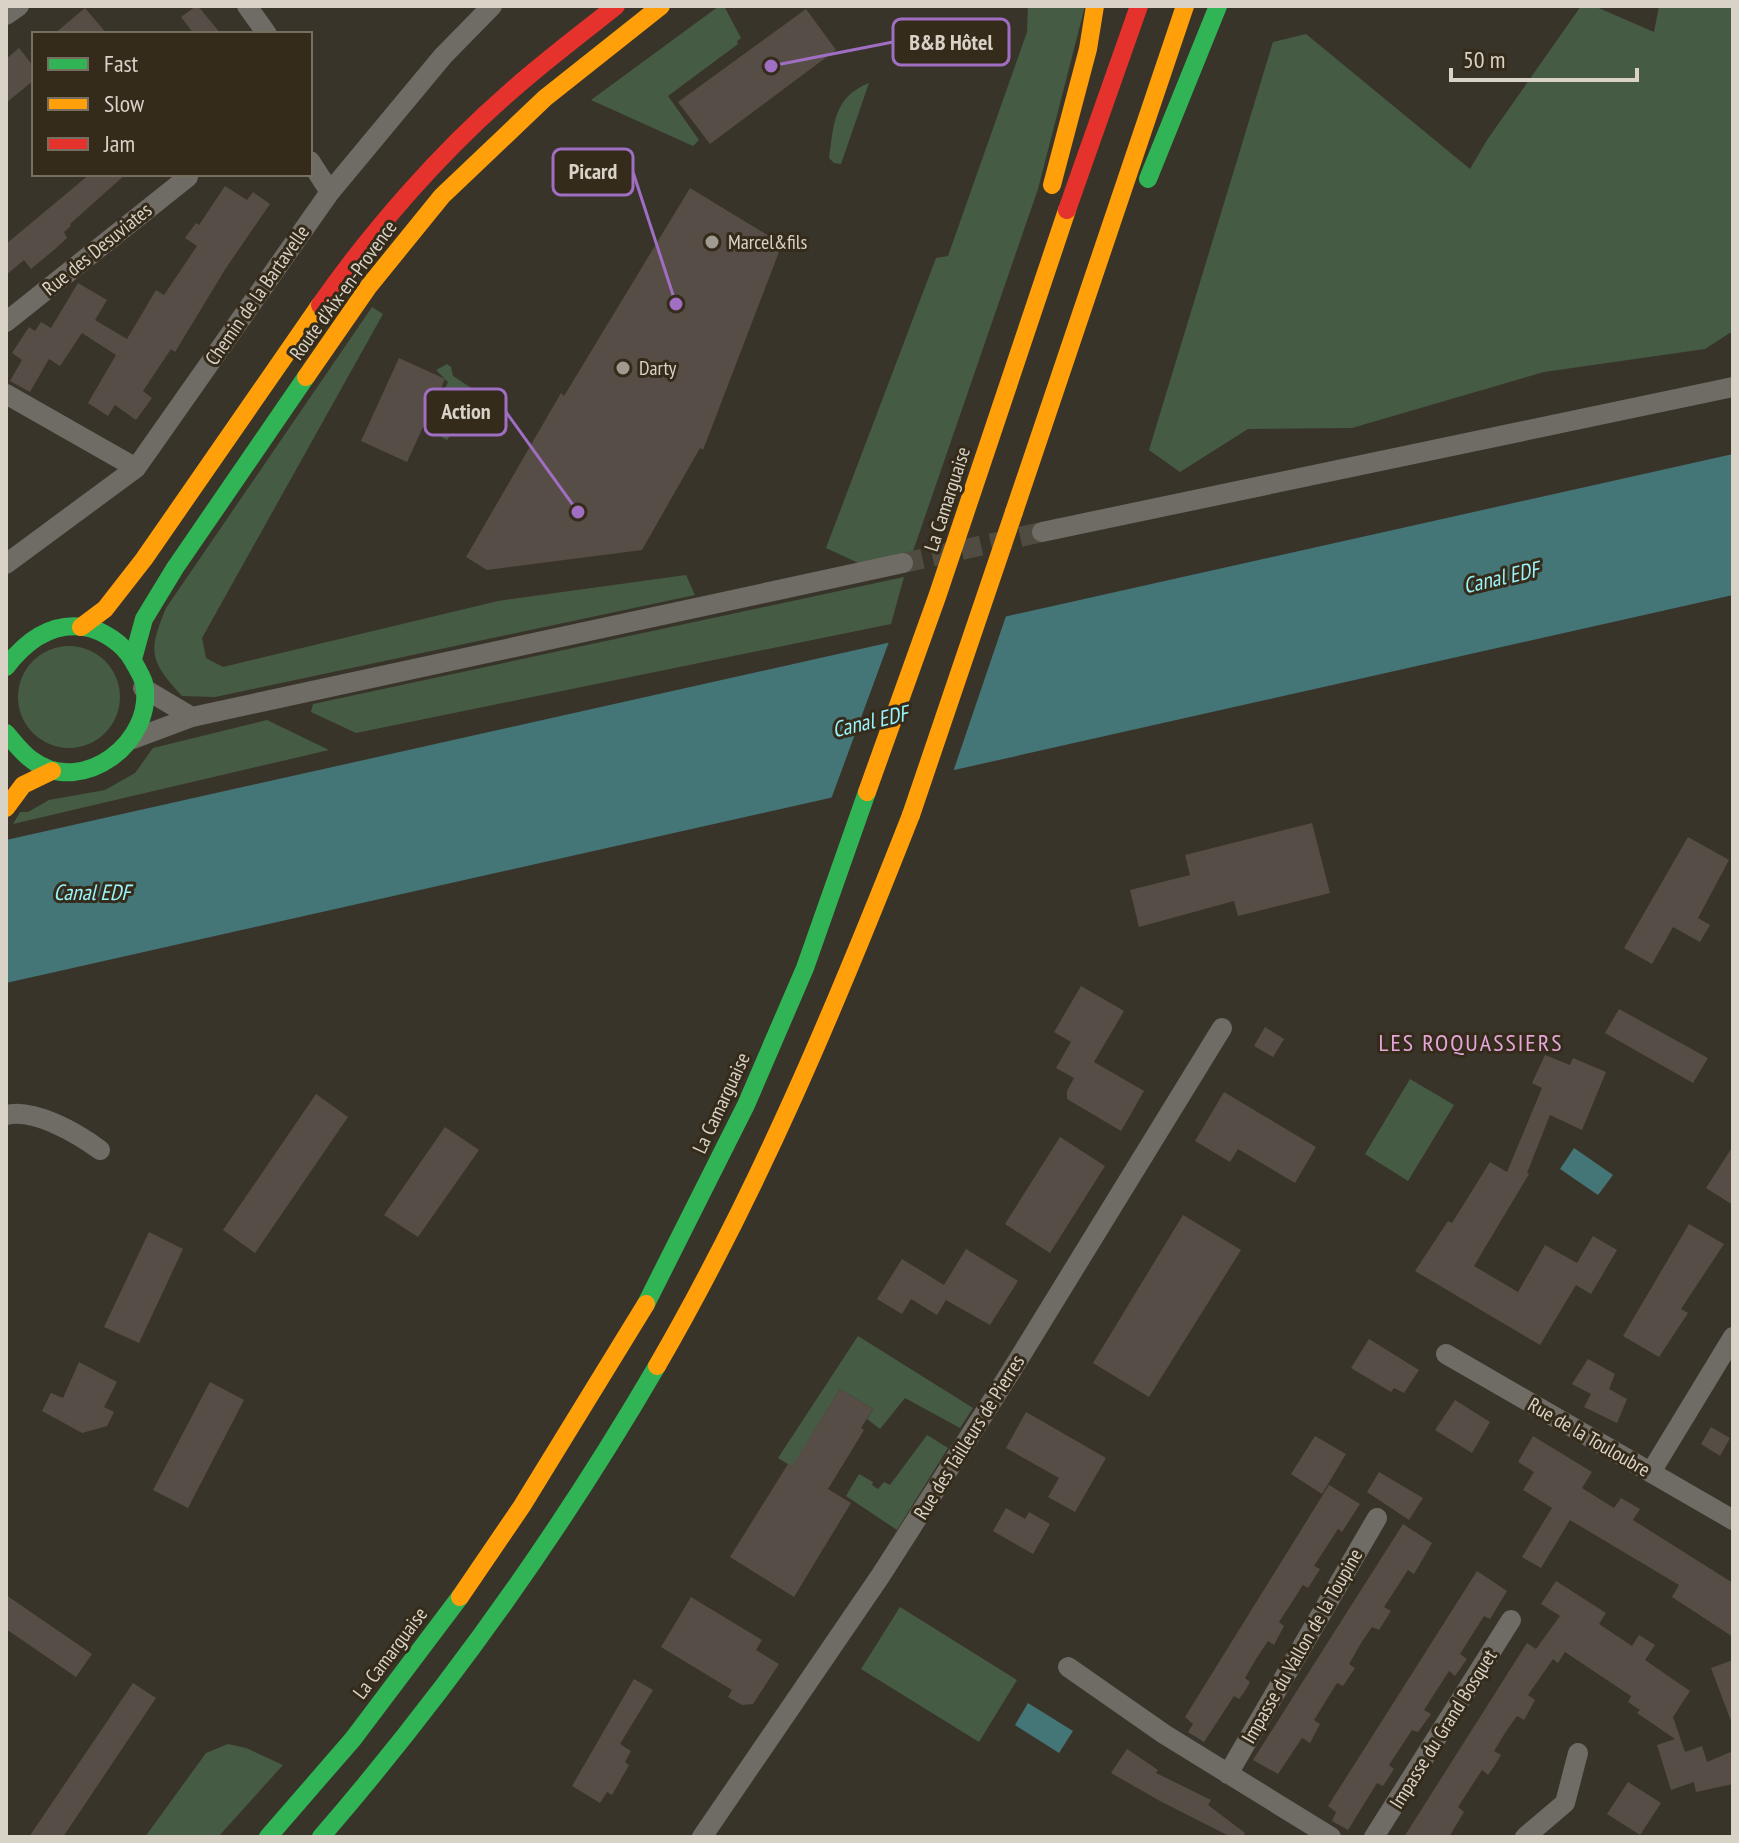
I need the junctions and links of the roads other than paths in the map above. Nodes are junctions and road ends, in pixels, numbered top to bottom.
1 (19, 6) edge
2 (247, 6) edge
3 (492, 6) edge
4 (616, 6) edge
5 (661, 6) edge
6 (1095, 6) edge
7 (1139, 6) edge
8 (1185, 6) edge
9 (1218, 6) edge
10 (6, 15) edge
11 (266, 32) edge
12 (312, 164) edge
13 (188, 177) dead end
14 (330, 192) junction
15 (1046, 204) dead end
16 (1012, 316) dead end
17 (6, 322) edge
18 (1060, 374) junction
19 (1733, 387) edge
20 (6, 394) edge
21 (136, 468) junction
22 (1042, 532) tunnel mouth
23 (903, 563) tunnel mouth
24 (6, 564) edge
25 (939, 591) junction
26 (81, 627) junction
27 (133, 659) junction
28 (6, 667) edge
29 (143, 688) junction
30 (192, 717) junction
31 (6, 733) edge
32 (133, 739) junction
33 (858, 762) dead end
34 (52, 771) junction
35 (11, 801) edge
36 (804, 917) dead end
37 (1222, 1028) dead end
38 (6, 1115) edge
39 (705, 1145) dead end
40 (100, 1150) dead end
41 (664, 1227) dead end
42 (1733, 1337) edge
43 (1446, 1354) dead end
44 (1651, 1472) junction
45 (1377, 1518) dead end
46 (1733, 1520) edge
47 (1511, 1620) dead end
48 (1068, 1667) dead end
49 (1578, 1753) dead end
50 (1228, 1774) junction
51 (268, 1837) edge
52 (321, 1837) edge
53 (702, 1837) edge
54 (1331, 1837) edge
55 (1374, 1837) edge
56 (1525, 1837) edge

1 - 10 street
2 - 11 street
3 - 14 street, Chemin de la Bartavelle
4 - 26 main road, Route d'Aix-en-Provence
5 - 27 main road, Route d'Aix-en-Provence
6 - 15 main road
7 - 25 main road, La Camarguaise
8 - 18 main road
9 - 18 main road
12 - 14 street
13 - 17 street, Rue des Desuviates
14 - 21 street, Chemin de la Bartavelle
16 - 25 main road
18 - 52 main road, bridge
19 - 22 street
20 - 21 street
21 - 24 street, Chemin de la Bartavelle
23 - 30 street
25 - 51 main road, La Camarguaise
26 - 27 main road
26 - 28 main road
27 - 29 main road
29 - 30 street
29 - 32 main road
30 - 32 street
31 - 34 main road
32 - 34 main road
33 - 36 main road
34 - 35 main road
37 - 53 street, Rue des Tailleurs de Pierres
38 - 40 street
39 - 41 main road
42 - 44 street
43 - 44 street, Rue de la Touloubre
44 - 46 street, Rue de la Touloubre
45 - 50 street, Impasse du Vallon de la Toupine
47 - 55 street, Impasse du Grand Bosquet
48 - 50 street
49 - 56 street
50 - 54 street

